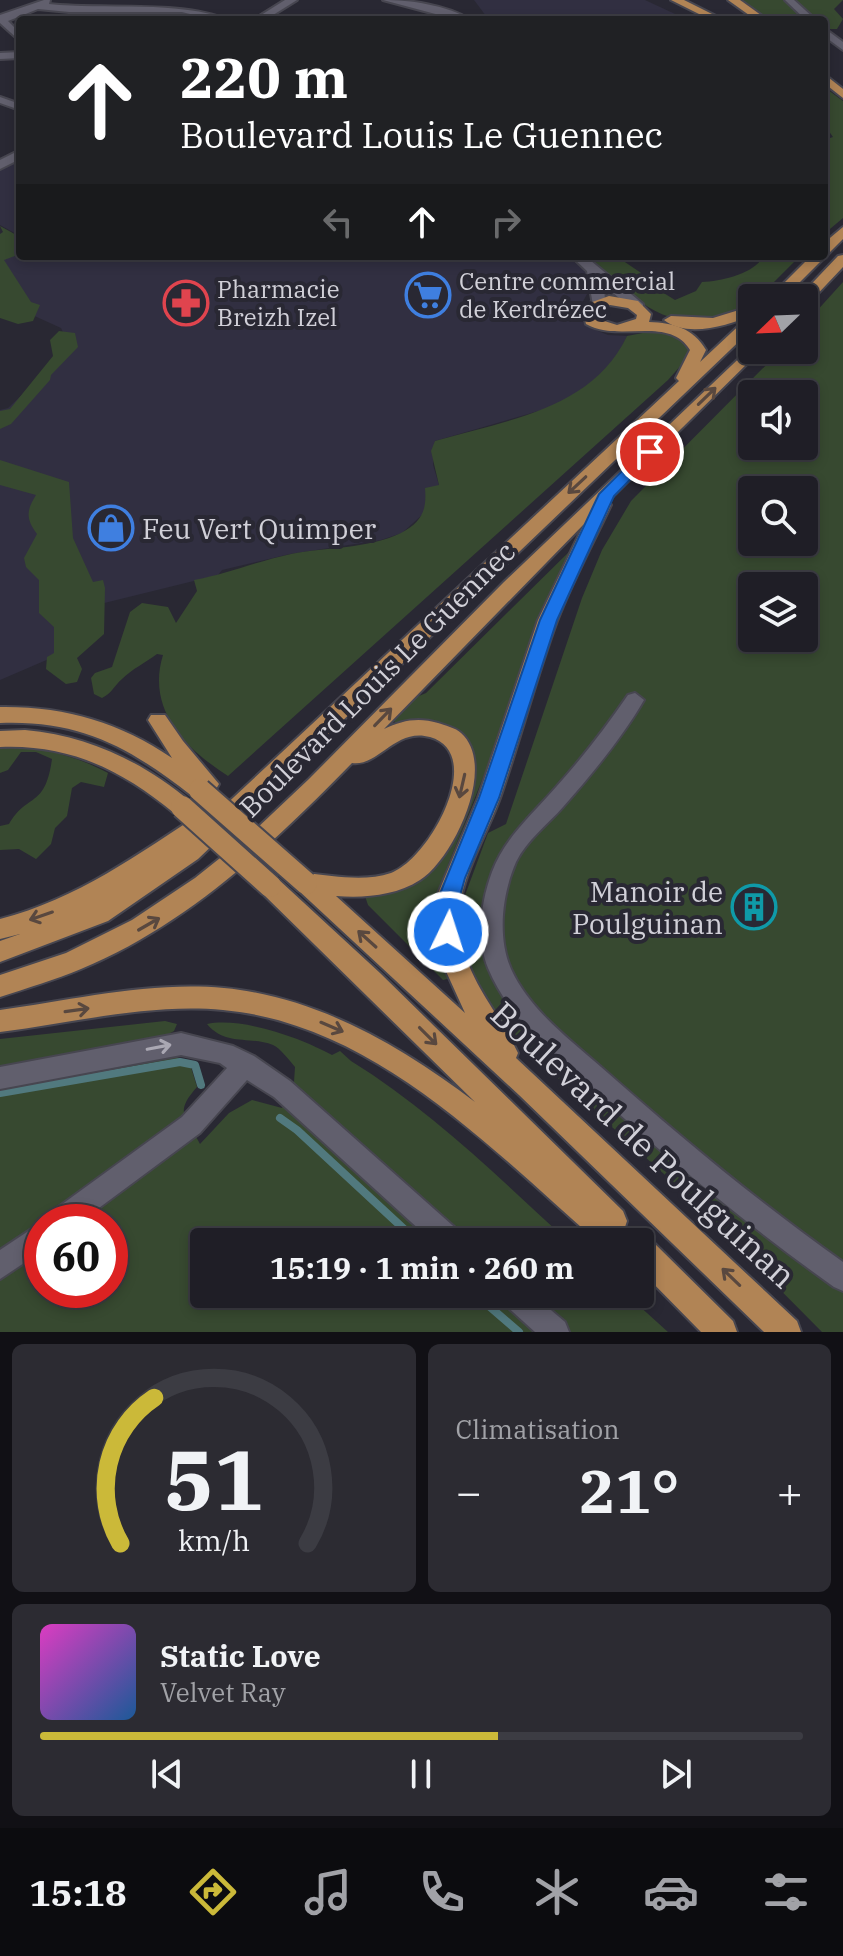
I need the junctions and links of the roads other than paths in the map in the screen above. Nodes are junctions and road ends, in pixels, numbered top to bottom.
1 (51, 0) edge
2 (202, 0) edge
3 (292, 0) edge
4 (387, 0) edge
5 (676, 0) edge
6 (696, 0) edge
7 (733, 0) edge
8 (789, 0) edge
9 (39, 6) junction
10 (182, 9) junction
11 (208, 16) edge
12 (265, 16) edge
13 (446, 16) edge
14 (720, 16) edge
15 (721, 16) edge
16 (757, 16) edge
17 (807, 16) edge
18 (1, 19) edge
19 (16, 34) edge
20 (828, 72) edge
21 (843, 95) edge
22 (843, 231) edge
23 (828, 247) edge
24 (843, 259) edge
25 (582, 260) edge
26 (815, 260) edge
27 (592, 267) junction
28 (790, 284) edge
29 (818, 285) edge
30 (598, 302) junction
31 (640, 308) junction
32 (738, 316) edge
33 (634, 327) junction
34 (738, 334) edge
35 (739, 364) edge
36 (675, 394) junction
37 (607, 494) junction
38 (635, 700) dead end
39 (0, 715) edge
40 (158, 720) dead end
41 (0, 739) edge
42 (329, 773) junction
43 (275, 775) junction
44 (204, 787) junction
45 (306, 883) junction
46 (0, 929) edge
47 (0, 952) edge
48 (0, 986) edge
49 (0, 1021) edge
50 (246, 1064) junction
51 (0, 1078) edge
52 (528, 1086) junction
53 (83, 1204) edge
54 (436, 1228) edge
55 (603, 1228) edge
56 (619, 1228) edge
57 (24, 1248) edge
58 (654, 1264) edge
59 (0, 1266) edge
60 (654, 1270) edge
61 (843, 1278) edge
62 (685, 1296) junction
63 (528, 1308) edge
64 (555, 1332) edge
65 (722, 1332) edge
66 (786, 1332) edge

1 - 9 street
2 - 10 street
3 - 12 street
4 - 13 street
5 - 14 main road
6 - 15 main road
7 - 16 main road
8 - 17 street
9 - 10 street
9 - 18 street
10 - 11 street
18 - 19 street
20 - 21 main road
22 - 23 main road
24 - 29 main road
25 - 27 street
26 - 28 main road
27 - 30 street
27 - 31 street
30 - 31 main road
30 - 33 main road
31 - 32 main road
31 - 33 main road
33 - 36 main road
34 - 36 main road, Boulevard Louis Le Guennec
37 -> 35 main road, Boulevard Louis Le Guennec
36 -> 43 main road, Boulevard Louis Le Guennec
42 -> 37 main road, Boulevard Louis Le Guennec
37 - 52 main road
38 - 61 street
39 - 44 main road, Boulevard Louis Le Guennec
40 - 44 main road
41 -> 56 main road, bridge
42 -> 45 main road
48 -> 42 main road, Boulevard Louis Le Guennec
43 -> 46 main road
43 - 47 main road, Boulevard Louis Le Guennec
44 - 45 main road, Boulevard de Poulguinan, bridge
52 -> 45 main road, Boulevard de Poulguinan
49 -> 55 main road
51 -> 50 street
50 - 53 street
50 - 54 street
66 -> 52 main road, Boulevard de Poulguinan
57 - 59 street
58 - 62 main road
60 - 62 main road
62 - 65 main road
63 - 64 street

